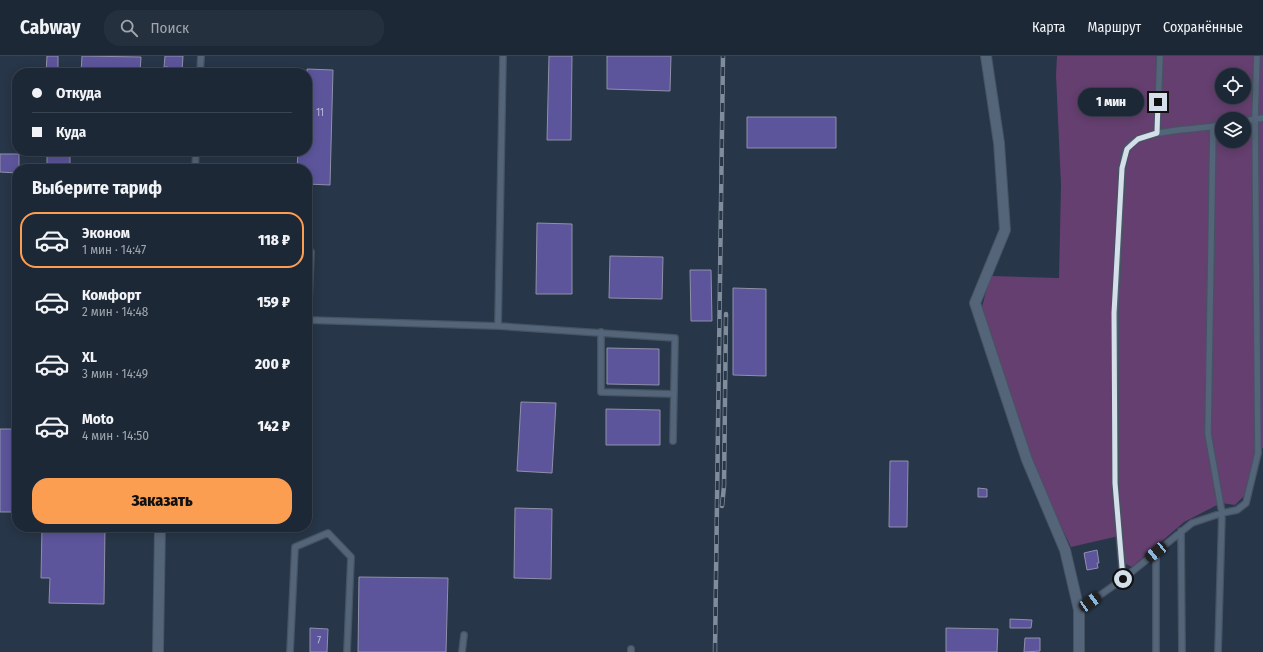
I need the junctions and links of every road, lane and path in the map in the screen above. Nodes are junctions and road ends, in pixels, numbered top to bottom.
1 (201, 56) edge
2 (503, 56) edge
3 (986, 56) edge
4 (1160, 56) edge
5 (1257, 56) edge
6 (200, 68) edge
7 (1263, 118) edge
8 (1255, 119) junction
9 (1251, 120) edge
10 (1214, 127) joint
11 (1157, 133) junction
12 (312, 320) edge
13 (498, 326) junction
14 (601, 332) junction
15 (674, 394) junction
16 (673, 441) dead end
17 (1222, 513) junction
18 (1181, 531) junction
19 (160, 532) edge
20 (1156, 552) junction
21 (1123, 579) junction
22 (1079, 610) junction
23 (464, 635) dead end
24 (158, 652) edge
25 (290, 652) edge
26 (347, 652) edge
27 (462, 652) edge
28 (1079, 652) edge
29 (1156, 652) edge
30 (1182, 652) edge
31 (1218, 652) edge

1 - 6 lane
2 - 13 lane
3 - 22 street
4 - 11 lane
5 - 8 lane
7 - 8 lane
8 - 9 lane
8 - 17 lane
10 - 11 lane
10 - 17 lane
11 - 21 lane
12 - 13 lane
13 - 14 lane
14 - 15 lane
14 - 15 lane
15 - 16 lane
17 - 18 lane
17 - 31 lane
18 - 20 lane
18 - 30 lane
19 - 24 street
20 - 21 lane
20 - 29 lane
21 - 22 lane
22 - 28 street
23 - 27 lane
25 - 26 lane

